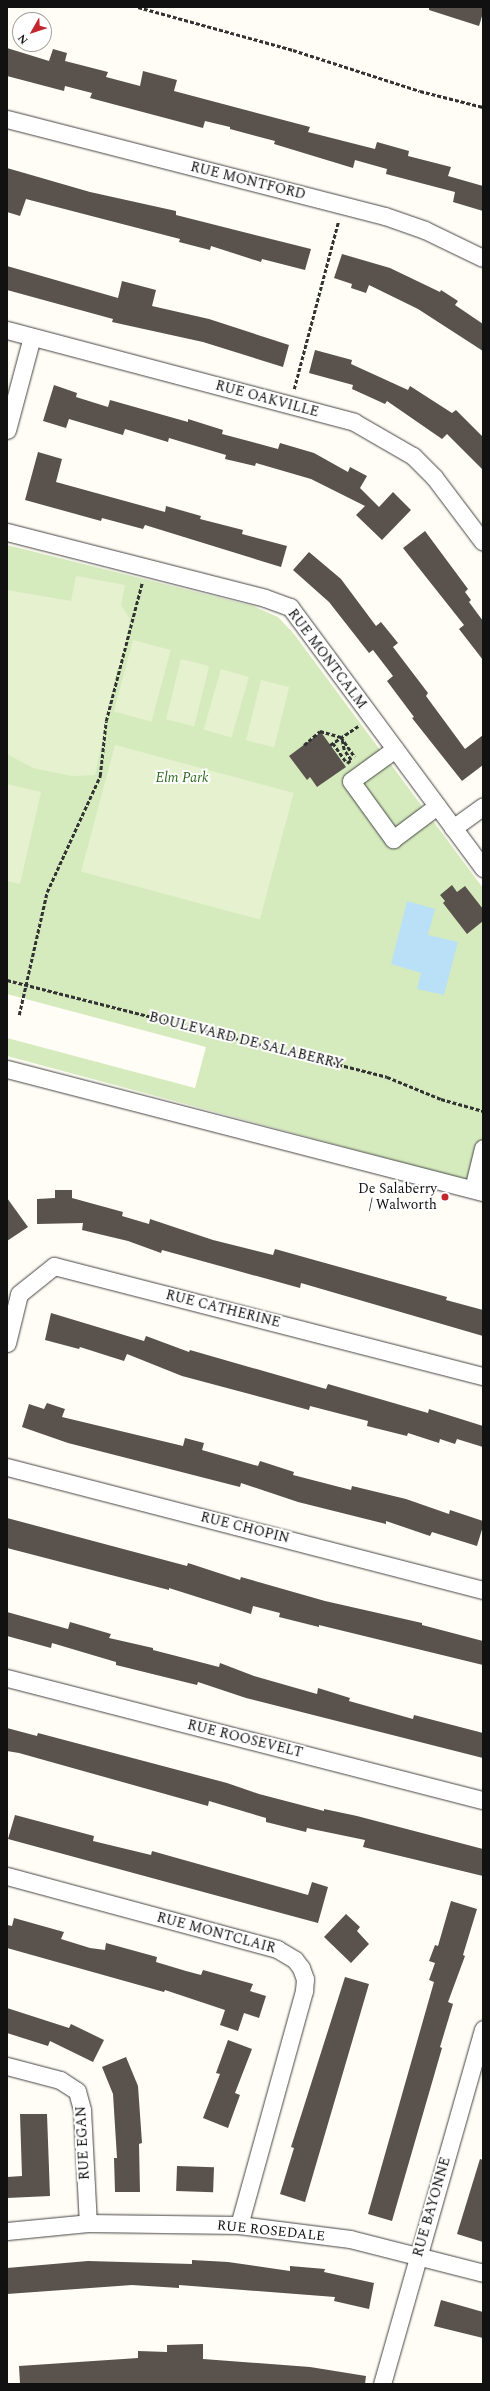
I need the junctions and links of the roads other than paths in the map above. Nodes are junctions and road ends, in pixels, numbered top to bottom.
1 (7, 119) edge
2 (483, 258) edge
3 (7, 330) edge
4 (32, 337) junction
5 (7, 430) edge
6 (7, 532) edge
7 (483, 542) edge
8 (395, 749) junction
9 (437, 806) junction
10 (483, 806) edge
11 (453, 828) junction
12 (483, 868) edge
13 (7, 1069) edge
14 (483, 1148) edge
15 (478, 1191) edge
16 (7, 1343) edge
17 (483, 1376) edge
18 (7, 1467) edge
19 (483, 1590) edge
20 (7, 1678) edge
21 (483, 1800) edge
22 (7, 1876) edge
23 (483, 2029) edge
24 (7, 2066) edge
25 (88, 2223) junction
26 (239, 2224) junction
27 (7, 2231) edge
28 (419, 2255) junction
29 (483, 2273) edge
30 (382, 2384) edge

1 - 2 street, RUE MONTFORD
3 - 4 street, RUE OAKVILLE
4 - 5 street
4 - 7 street, RUE OAKVILLE
6 - 8 street, RUE MONTCALM
8 - 9 street, RUE MONTCALM
8 - 9 street
9 - 11 street, RUE MONTCALM
10 - 11 street
11 - 12 street, RUE MONTCALM
13 - 15 street
14 - 15 street
16 - 17 street, RUE CATHERINE
18 - 19 street, RUE CHOPIN
20 - 21 street, RUE ROOSEVELT
22 - 26 street, RUE MONTCLAIR
23 - 28 street, RUE BAYONNE
24 - 25 street, RUE EGAN
25 - 26 street, RUE ROSEDALE
25 - 27 street, RUE ROSEDALE
26 - 28 street, RUE ROSEDALE
28 - 29 street, RUE ROSEDALE
28 - 30 street, RUE BAYONNE

